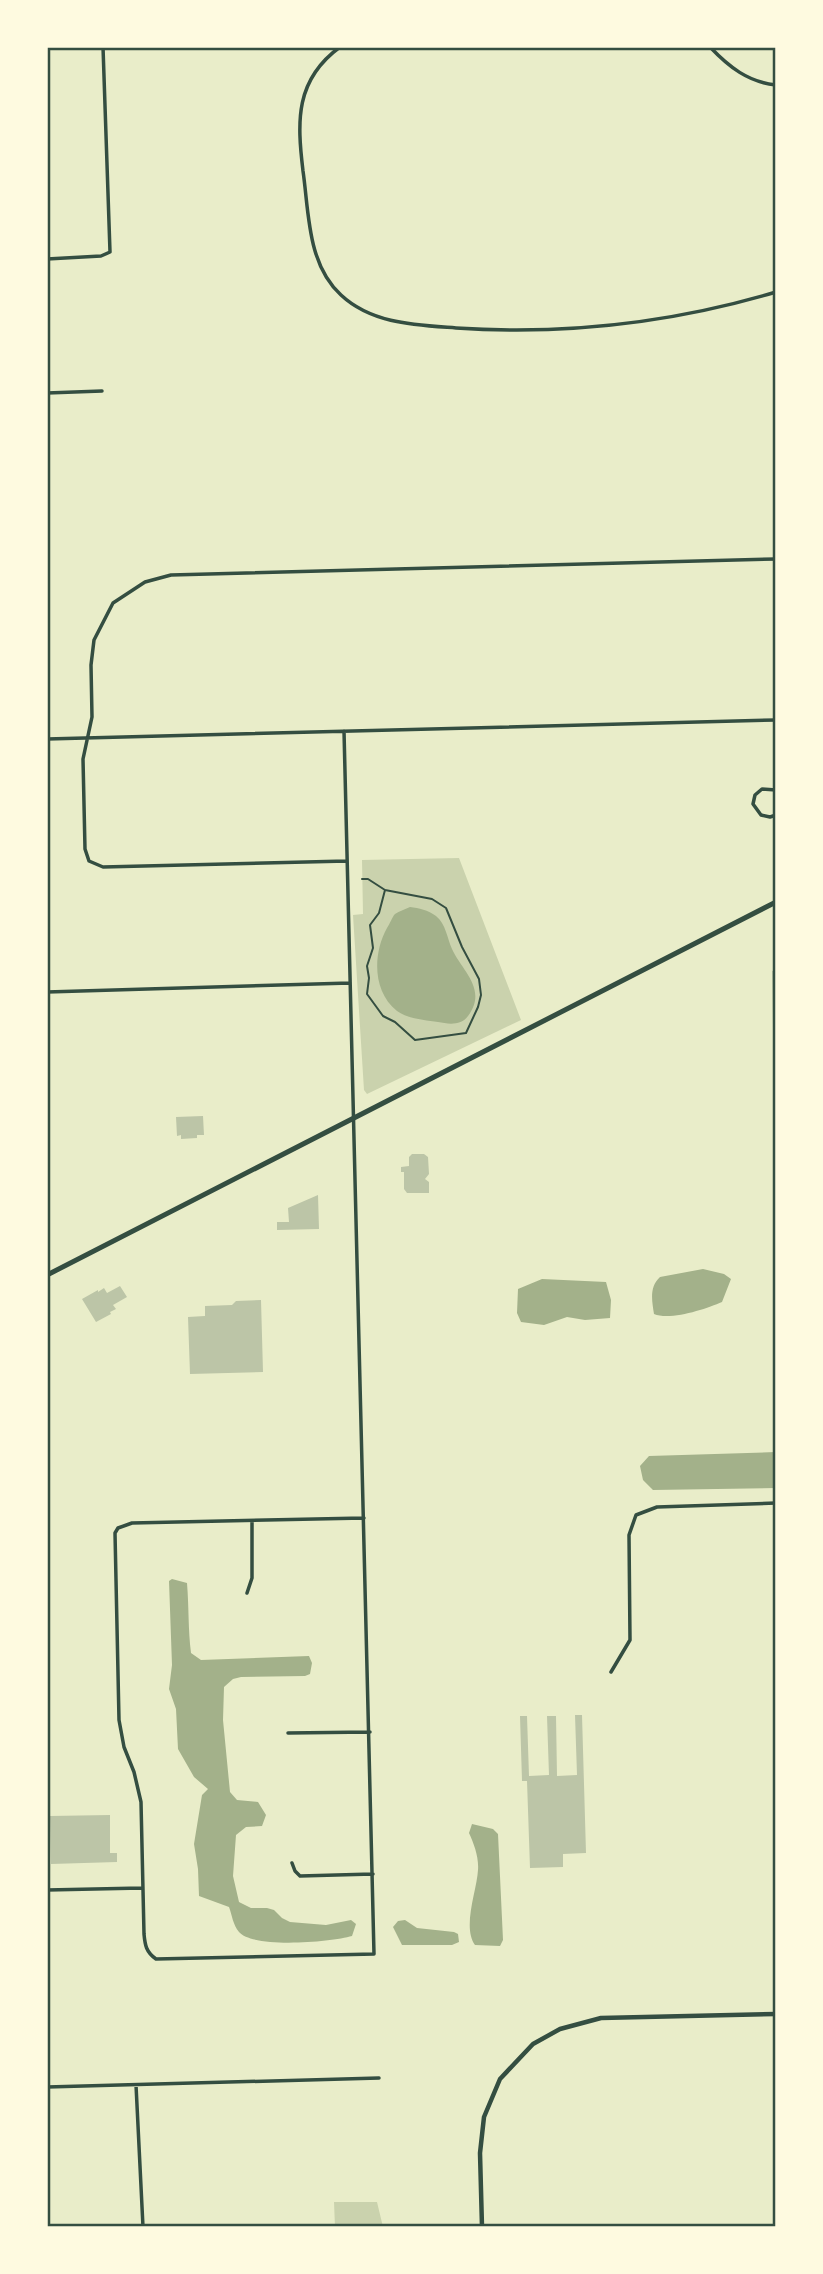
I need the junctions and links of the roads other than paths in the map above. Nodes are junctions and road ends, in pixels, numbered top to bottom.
1 (103, 47) edge
2 (340, 47) edge
3 (710, 47) edge
4 (776, 85) edge
5 (47, 259) edge
6 (776, 292) edge
7 (102, 391) dead end
8 (47, 393) edge
9 (776, 559) edge
10 (776, 720) edge
11 (344, 731) junction
12 (88, 738) junction
13 (47, 739) edge
14 (776, 789) edge
15 (776, 815) edge
16 (347, 861) junction
17 (776, 902) edge
18 (350, 983) junction
19 (47, 992) edge
20 (353, 1118) junction
21 (47, 1275) edge
22 (776, 1503) edge
23 (364, 1518) junction
24 (252, 1521) junction
25 (247, 1593) dead end
26 (611, 1672) dead end
27 (370, 1732) junction
28 (288, 1733) dead end
29 (292, 1863) dead end
30 (373, 1874) junction
31 (142, 1888) junction
32 (47, 1890) edge
33 (776, 2014) edge
34 (379, 2078) dead end
35 (136, 2085) junction
36 (47, 2087) edge
37 (143, 2227) edge
38 (482, 2227) edge

1 - 5 street
2 - 6 street
3 - 4 street
7 - 8 street
9 - 12 street
10 - 11 street
11 - 12 street
11 - 16 street
12 - 13 street
12 - 16 street
14 - 15 street
16 - 18 street
17 - 20 main road
18 - 19 street
18 - 20 street
20 - 21 main road
20 - 23 street
22 - 26 street
23 - 24 street
23 - 27 street
24 - 25 street
24 - 31 street
27 - 28 street
27 - 30 street
29 - 30 street
30 - 31 street
31 - 32 street
33 - 38 street
34 - 35 street
35 - 36 street
35 - 37 street

